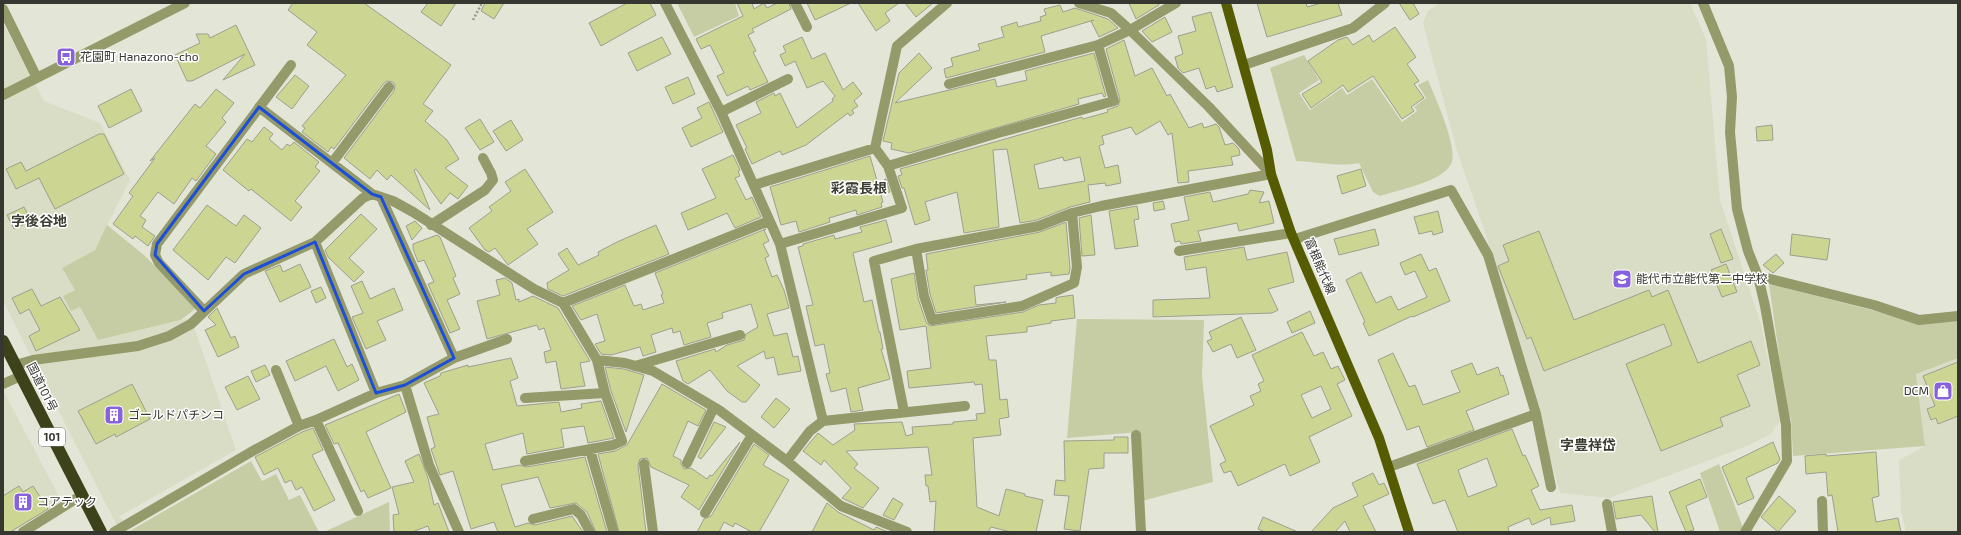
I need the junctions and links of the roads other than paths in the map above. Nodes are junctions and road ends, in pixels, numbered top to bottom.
1 (185, 3) edge
2 (665, 3) edge
3 (795, 3) edge
4 (947, 3) edge
5 (1079, 3) edge
6 (1176, 3) edge
7 (1226, 3) edge
8 (1385, 3) edge
9 (1703, 3) edge
10 (3, 9) edge
11 (807, 27) dead end
12 (1130, 30) junction
13 (1098, 45) junction
14 (291, 65) dead end
15 (1244, 65) junction
16 (37, 78) junction
17 (788, 79) dead end
18 (949, 84) dead end
19 (389, 87) dead end
20 (3, 95) edge
21 (259, 107) junction
22 (721, 112) junction
23 (875, 148) junction
24 (482, 158) dead end
25 (332, 163) junction
26 (888, 166) junction
27 (1271, 174) junction
28 (754, 185) junction
29 (376, 195) junction
30 (1072, 212) junction
31 (769, 221) junction
32 (432, 225) junction
33 (1293, 236) junction
34 (315, 242) junction
35 (780, 244) junction
36 (916, 249) junction
37 (1179, 251) dead end
38 (1758, 276) junction
39 (563, 303) junction
40 (204, 312) junction
41 (1958, 316) edge
42 (740, 335) dead end
43 (507, 339) dead end
44 (3, 341) edge
45 (454, 358) junction
46 (597, 360) junction
47 (635, 366) junction
48 (18, 370) junction
49 (276, 370) dead end
50 (3, 384) edge
51 (405, 385) junction
52 (376, 393) junction
53 (605, 393) junction
54 (525, 398) dead end
55 (965, 406) dead end
56 (714, 407) junction
57 (904, 412) junction
58 (1536, 414) junction
59 (316, 420) junction
60 (823, 421) junction
61 (299, 426) junction
62 (752, 435) junction
63 (1136, 435) dead end
64 (590, 450) junction
65 (525, 461) dead end
66 (787, 461) junction
67 (687, 463) dead end
68 (644, 464) dead end
69 (1389, 467) junction
70 (1551, 487) dead end
71 (82, 495) junction
72 (1822, 501) dead end
73 (1606, 504) dead end
74 (358, 511) dead end
75 (705, 513) dead end
76 (533, 519) dead end
77 (613, 530) dead end
78 (23, 532) edge
79 (101, 532) edge
80 (114, 532) edge
81 (459, 532) edge
82 (590, 532) edge
83 (653, 532) edge
84 (907, 532) edge
85 (1141, 532) edge
86 (1409, 532) edge
87 (1612, 532) edge
88 (1745, 532) edge
89 (1823, 532) edge

1 - 16 street
2 - 22 street
3 - 11 street
4 - 23 street
5 - 12 street
6 - 12 street
7 - 15 main road, 富根能代線
8 - 15 street
9 - 38 street
10 - 16 street
12 - 13 street
12 - 27 street
13 - 18 street
13 - 26 street
14 - 21 street
15 - 27 main road, 富根能代線
16 - 20 street
17 - 22 street
19 - 25 street
21 - 25 street
21 - 40 street
22 - 28 street
23 - 26 street
23 - 28 street
24 - 32 street
25 - 29 street
26 - 35 street
27 - 30 street
27 - 33 main road, 富根能代線
28 - 31 street
29 - 32 street
29 - 34 street
29 - 45 street
30 - 36 street
30 - 36 street
31 - 35 street
31 - 39 street
32 - 39 street
33 - 37 street
33 - 58 street
33 - 69 main road, 富根能代線
34 - 40 street
34 - 52 street
35 - 60 street
36 - 57 street
38 - 41 street
38 - 88 street
39 - 46 street
40 - 48 street
42 - 47 street
43 - 45 street
44 - 48 highway, 国道101号 / 101
45 - 51 street
46 - 47 street
46 - 53 street
47 - 56 street
48 - 50 street
48 - 71 highway, 国道101号 / 101
49 - 61 street
51 - 52 street
51 - 81 street
52 - 59 street
53 - 54 street
53 - 64 street
55 - 57 street
56 - 62 street
56 - 67 street
57 - 60 street
58 - 69 street
58 - 70 street
59 - 61 street
59 - 74 street
60 - 66 street
61 - 80 street
62 - 66 street
62 - 75 street
63 - 85 street
64 - 65 street
64 - 77 street
66 - 84 street
68 - 83 street
69 - 86 main road, 富根能代線
71 - 78 street
71 - 79 highway, 国道101号 / 101
72 - 89 street
73 - 87 street
76 - 82 street

